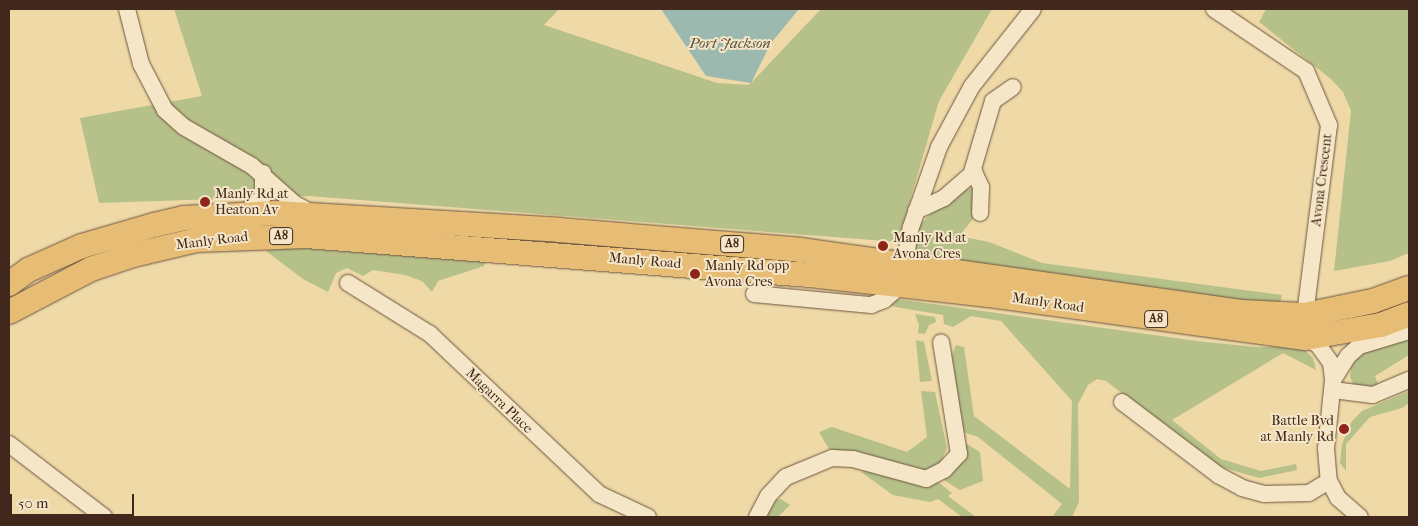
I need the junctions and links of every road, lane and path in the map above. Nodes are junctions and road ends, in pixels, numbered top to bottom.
1 (126, 9) edge
2 (1033, 9) edge
3 (1214, 9) edge
4 (1013, 87) dead end
5 (972, 172) junction
6 (262, 173) junction
7 (916, 211) junction
8 (245, 213) junction
9 (980, 213) dead end
10 (317, 215) junction
11 (903, 274) junction
12 (348, 283) dead end
13 (9, 284) edge
14 (1409, 288) edge
15 (754, 294) dead end
16 (9, 312) edge
17 (1409, 314) edge
18 (1305, 327) junction
19 (1409, 331) edge
20 (941, 342) dead end
21 (1409, 380) edge
22 (1333, 385) junction
23 (1122, 402) dead end
24 (9, 444) edge
25 (1329, 481) junction
26 (104, 517) edge
27 (648, 517) edge
28 (757, 517) edge
29 (1360, 517) edge

1 - 6 street
2 - 7 street
3 - 18 street, Avona Crescent
4 - 5 street
5 - 7 street
5 - 9 street
6 - 8 street
6 - 10 street
7 - 11 street
8 - 10 highway, Manly Road / A8
8 - 13 highway, Manly Road / A8
10 - 11 highway, Manly Road / A8
11 - 15 street
11 - 16 highway, Manly Road / A8
11 - 18 highway, Manly Road / A8
12 - 27 street, Magarra Place
14 - 18 highway, Manly Road / A8
17 - 18 highway, Manly Road / A8
18 - 22 street
19 - 22 street
20 - 28 street
21 - 22 street
22 - 25 street
23 - 25 street
24 - 26 street
25 - 29 street

